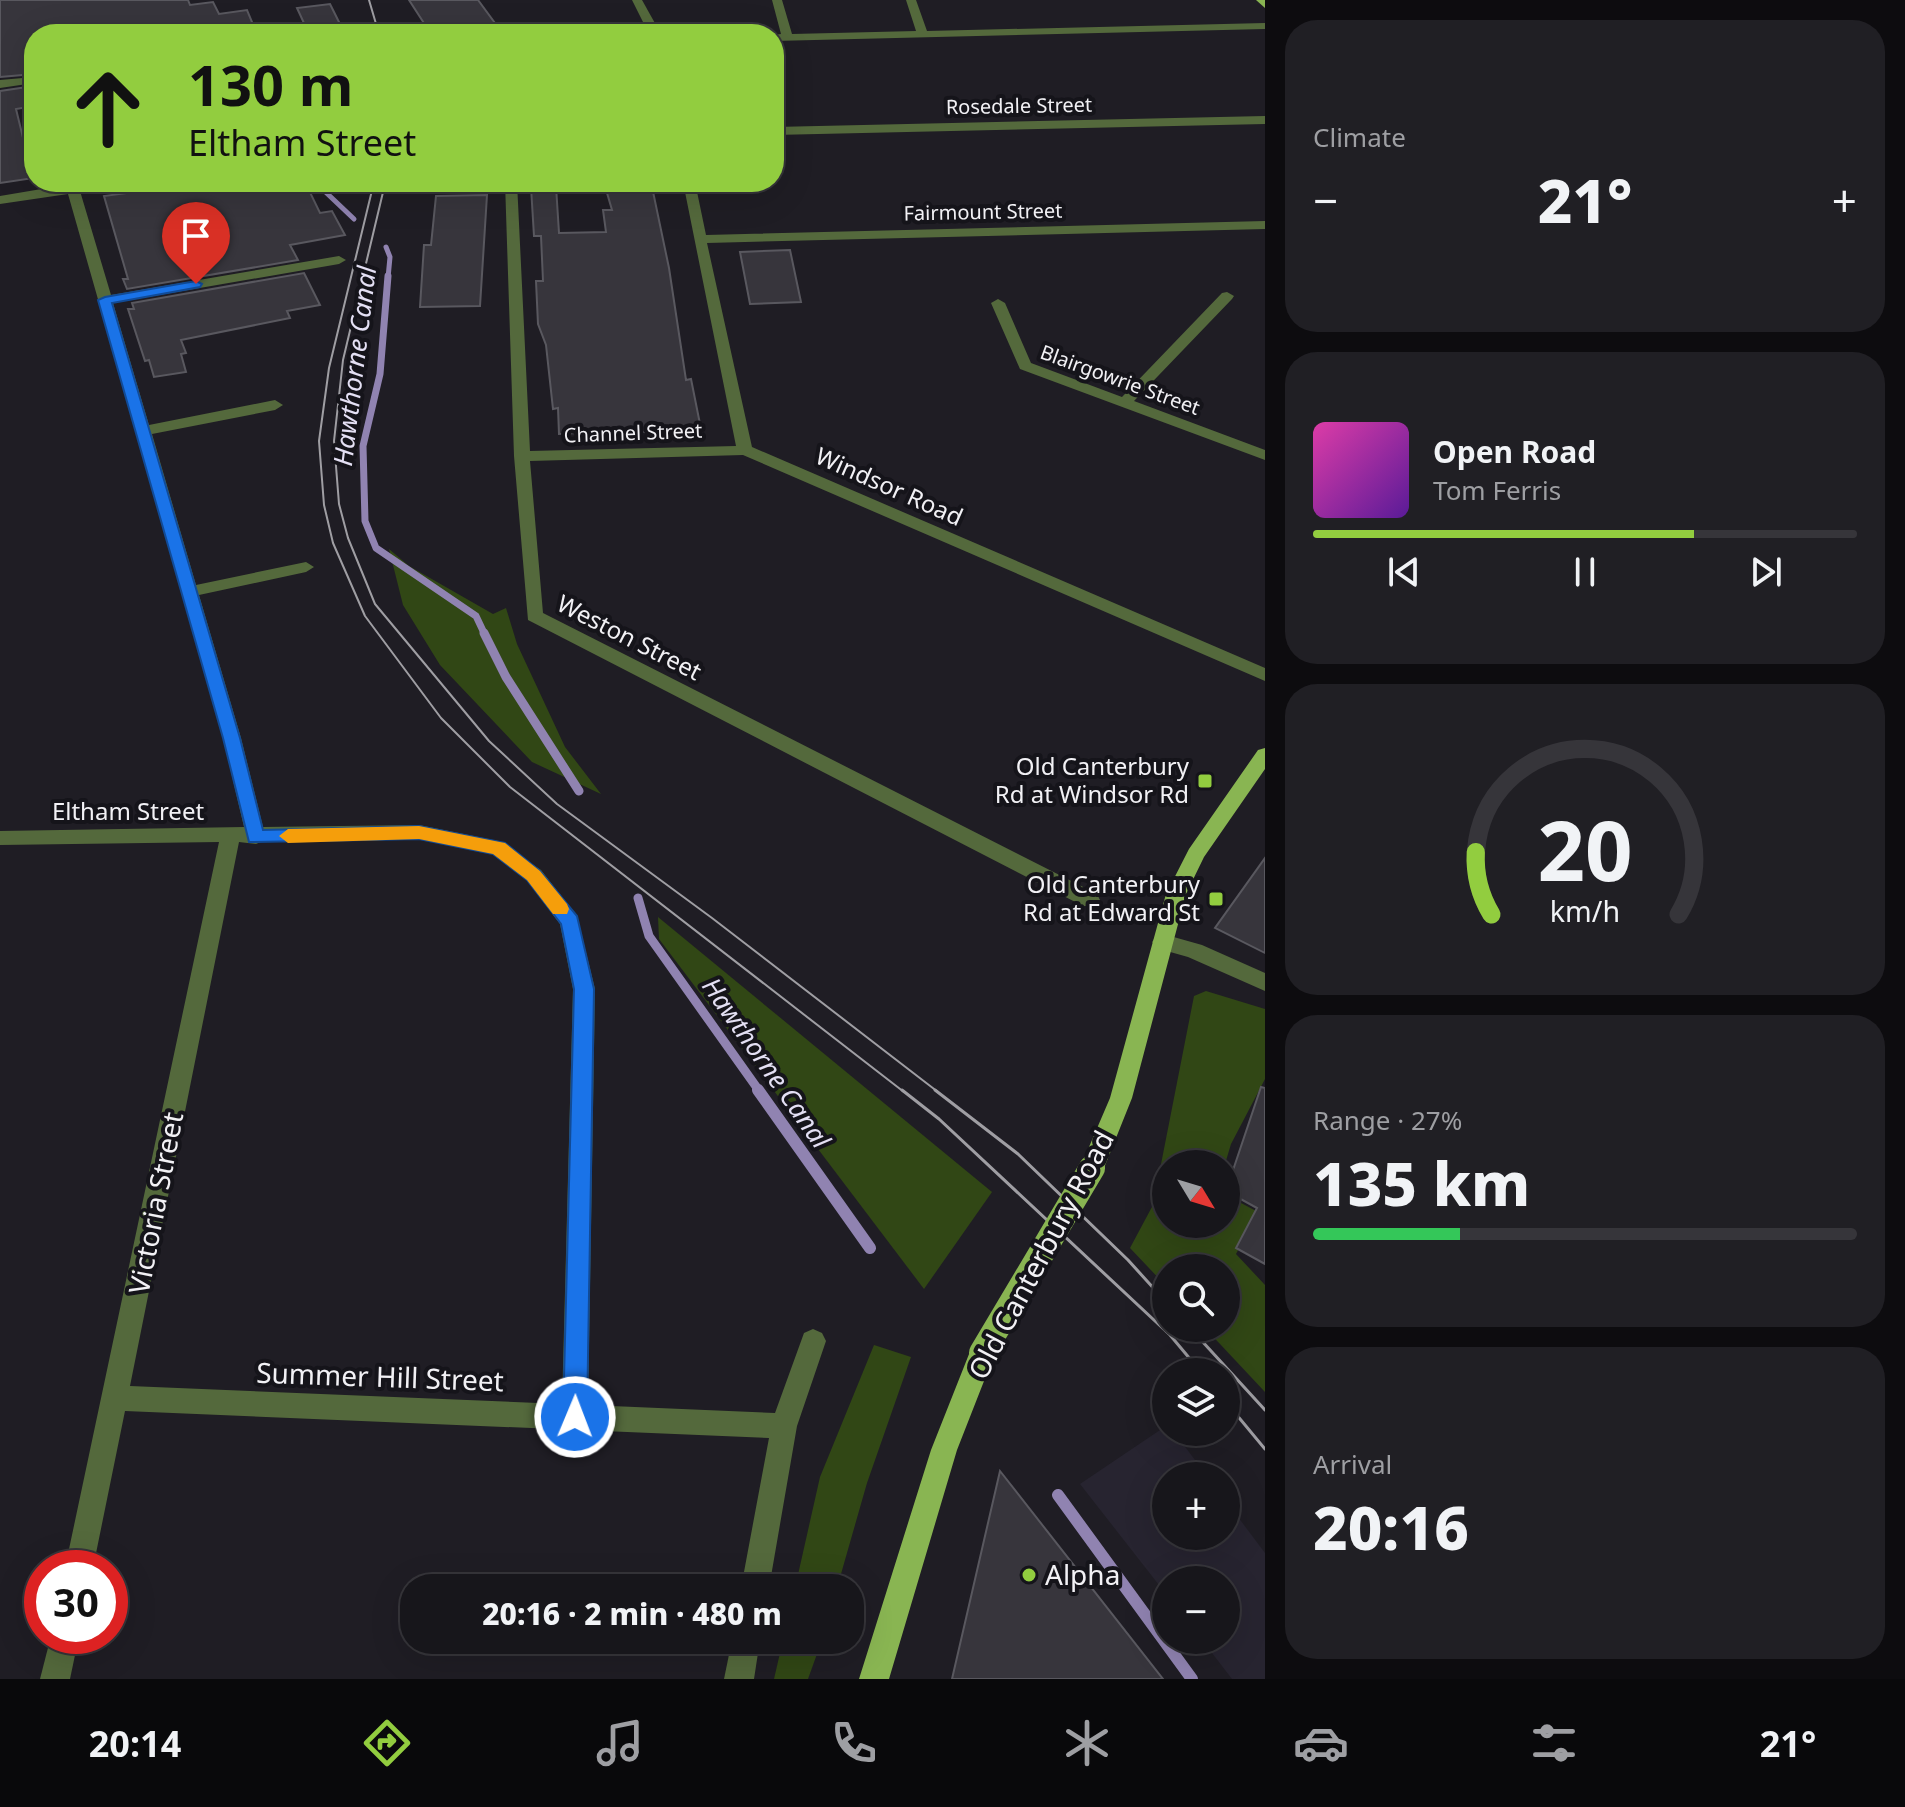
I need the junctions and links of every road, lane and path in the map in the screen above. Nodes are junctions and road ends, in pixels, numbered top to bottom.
1 (637, 0) edge
2 (777, 0) edge
3 (911, 0) edge
4 (1261, 0) edge
5 (1265, 5) edge
6 (650, 24) edge
7 (779, 24) edge
8 (1265, 26) edge
9 (922, 34) junction
10 (784, 38) edge
11 (24, 81) edge
12 (0, 84) edge
13 (1265, 120) edge
14 (784, 131) edge
15 (53, 192) edge
16 (74, 192) edge
17 (511, 192) edge
18 (691, 192) edge
19 (0, 200) edge
20 (1265, 225) edge
21 (702, 239) junction
22 (339, 260) dead end
23 (1227, 296) dead end
24 (105, 300) junction
25 (998, 303) dead end
26 (1124, 403) junction
27 (275, 405) dead end
28 (143, 431) junction
29 (745, 450) junction
30 (1265, 455) edge
31 (522, 456) junction
32 (306, 567) dead end
33 (190, 592) junction
34 (1265, 675) edge
35 (1265, 755) edge
36 (230, 837) junction
37 (256, 837) junction
38 (0, 838) edge
39 (1090, 900) dead end
40 (1163, 942) junction
41 (1265, 982) edge
42 (813, 1341) dead end
43 (117, 1398) junction
44 (575, 1417) junction
45 (784, 1426) junction
46 (83, 1550) edge
47 (758, 1574) edge
48 (61, 1654) edge
49 (743, 1654) edge
50 (55, 1679) edge
51 (739, 1679) edge
52 (874, 1679) edge

1 - 6 street
2 - 7 street
3 - 9 street
4 - 5 main road
8 - 9 street
9 - 10 street
11 - 12 street
13 - 14 street, Rosedale Street
15 - 19 street
16 - 24 street
17 - 31 street, Weston Street
18 - 21 street
20 - 21 street, Fairmount Street
21 - 29 street
22 - 24 street
23 - 26 street
24 - 28 street
25 - 26 street, Blairgowrie Street
26 - 30 street, Blairgowrie Street
27 - 28 street
28 - 33 street
29 - 31 street, Channel Street
29 - 34 street, Windsor Road
31 - 39 street, Weston Street
32 - 33 street
33 - 37 street
35 - 40 main road, Old Canterbury Road
36 - 37 street, Eltham Street
36 - 38 street, Eltham Street
36 - 43 street, Victoria Street
37 - 44 street, Eltham Street
40 - 41 street
40 - 52 main road, Old Canterbury Road, bridge
42 - 45 street
43 - 44 street, Summer Hill Street
43 - 46 street, Victoria Street
44 - 45 street, Summer Hill Street
45 - 47 street
48 - 50 street
49 - 51 street

